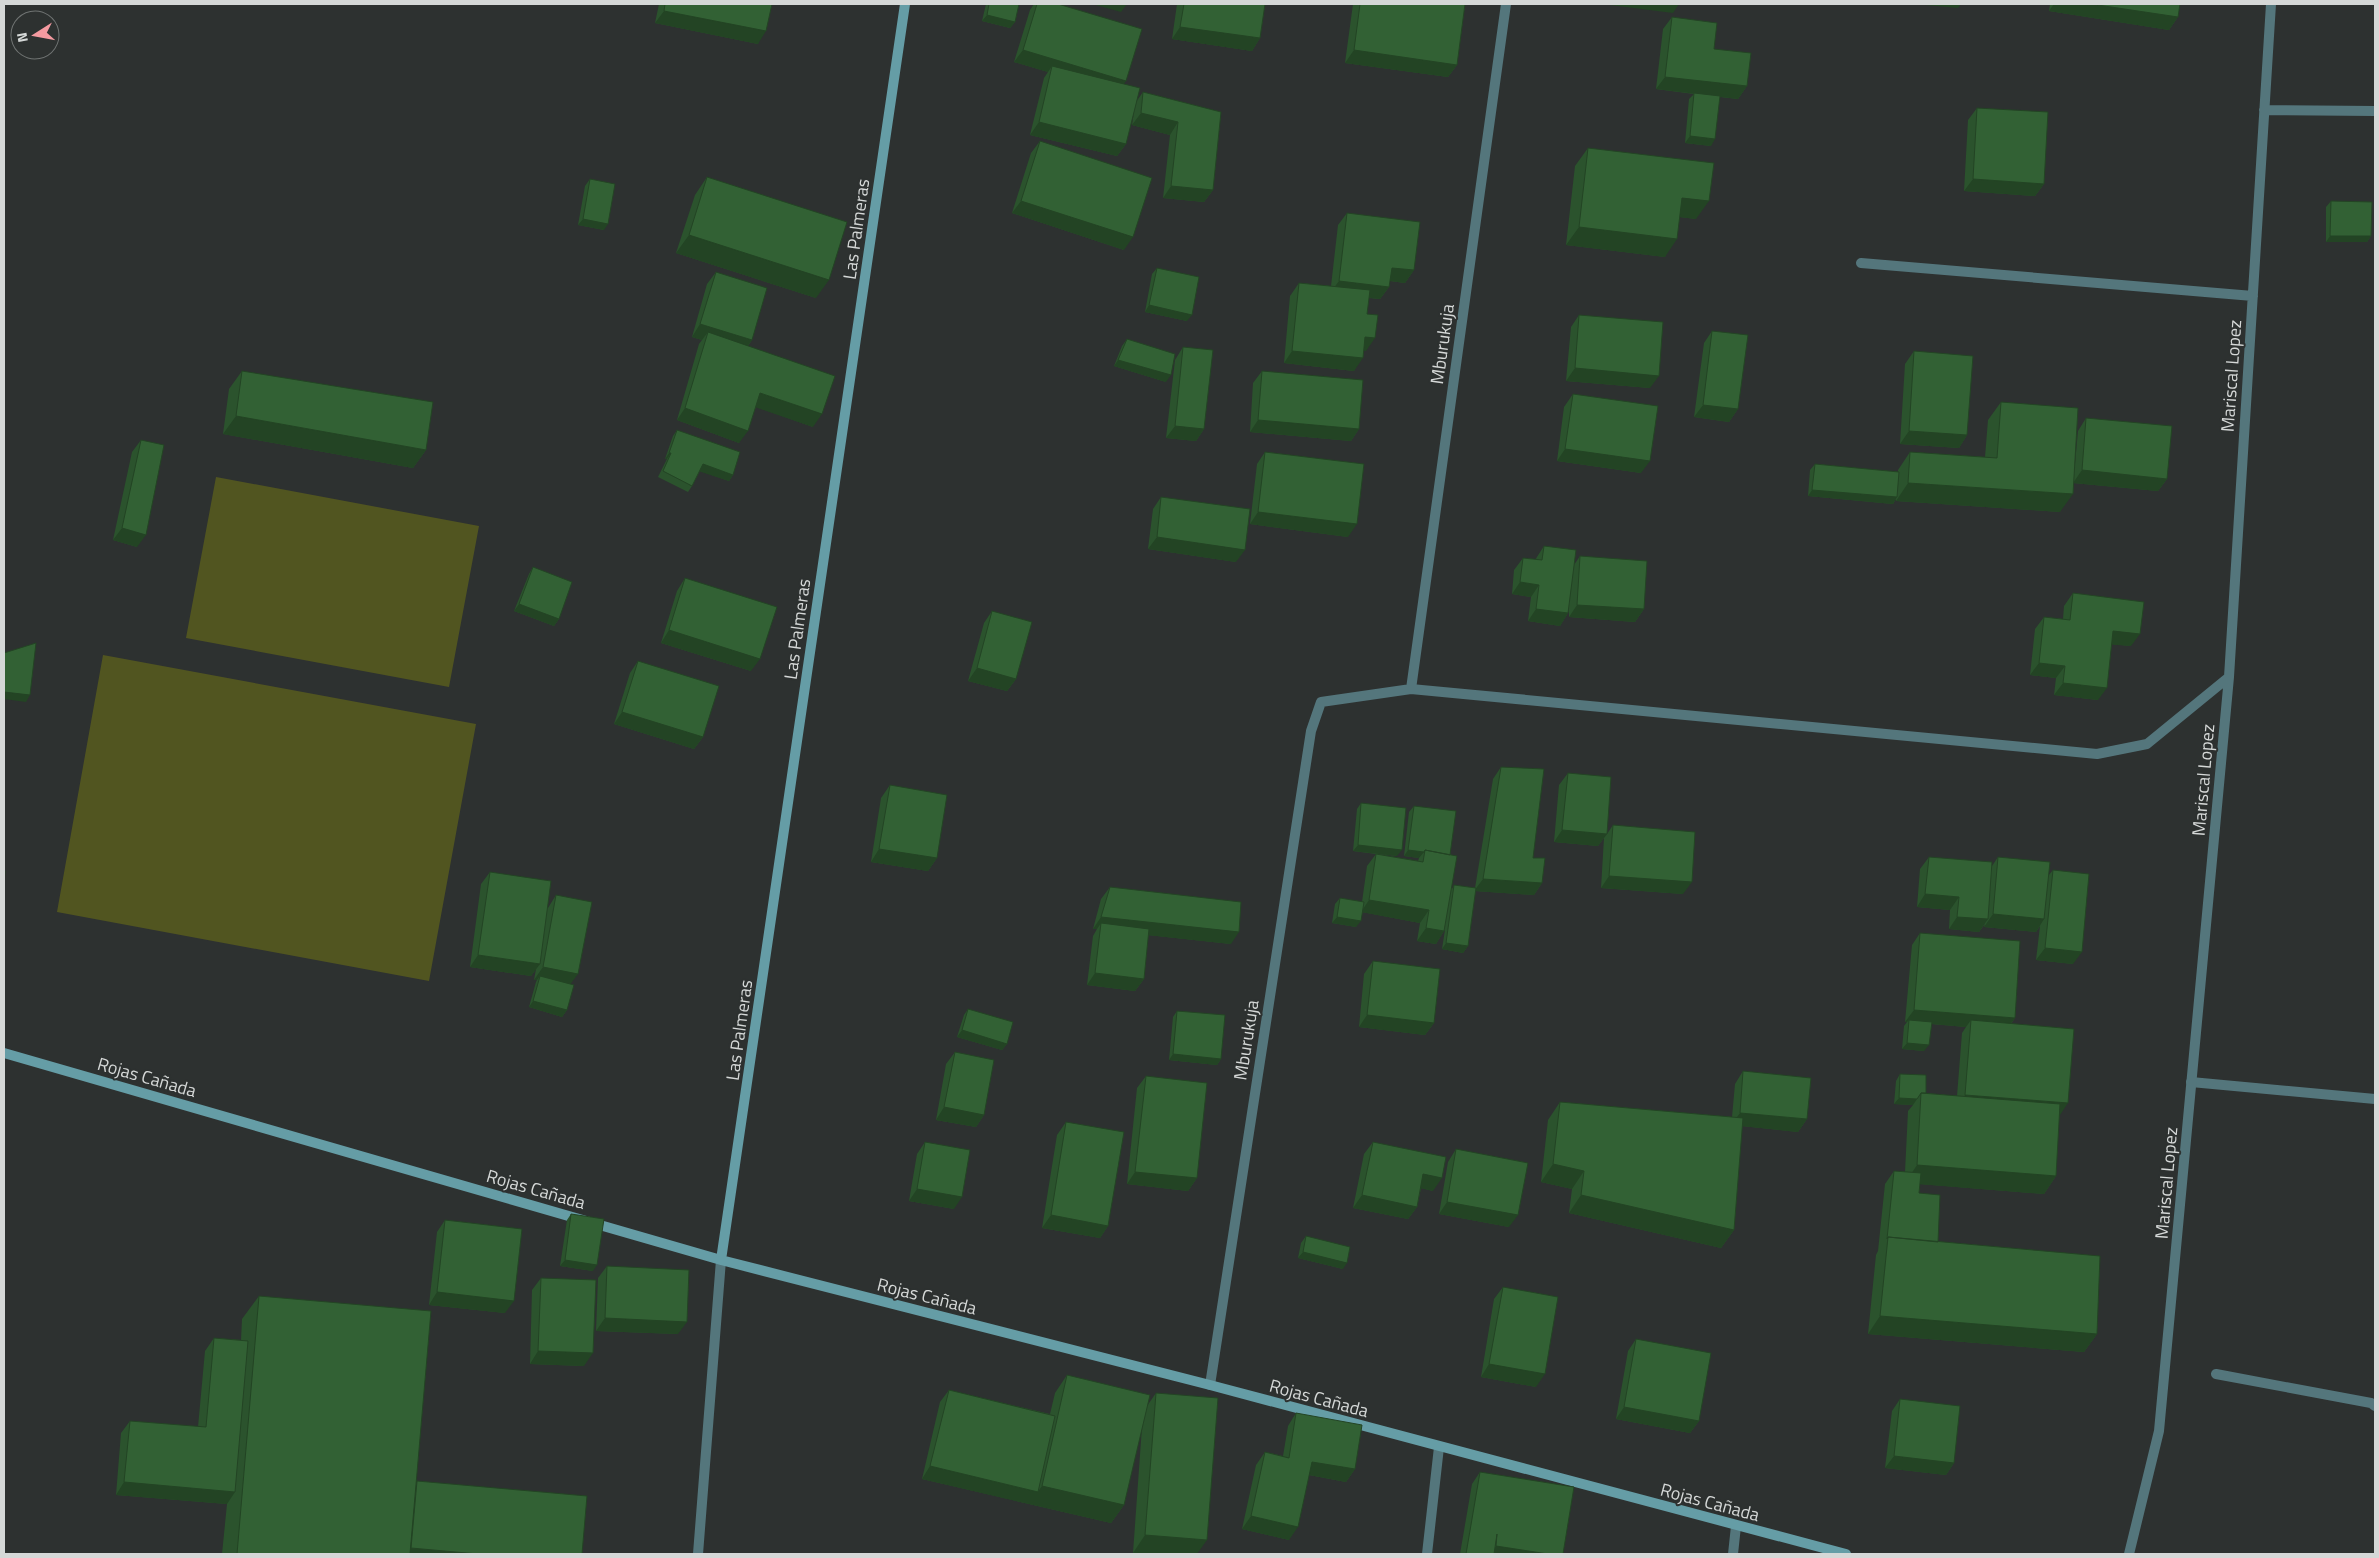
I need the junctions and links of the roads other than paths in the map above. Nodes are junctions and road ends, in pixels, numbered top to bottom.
1 (905, 4) edge
2 (1506, 4) edge
3 (2271, 4) edge
4 (2264, 110) junction
5 (2375, 111) edge
6 (1861, 263) dead end
7 (2253, 296) junction
8 (2228, 677) junction
9 (1411, 690) junction
10 (4, 1053) edge
11 (2191, 1082) junction
12 (2375, 1099) edge
13 (721, 1260) junction
14 (2216, 1374) dead end
15 (1210, 1385) junction
16 (2375, 1406) edge
17 (1439, 1447) junction
18 (1736, 1526) junction
19 (698, 1554) edge
20 (1427, 1554) edge
21 (1733, 1554) edge
22 (1846, 1554) edge
23 (2129, 1554) edge

1 - 13 main road, Las Palmeras
2 - 9 street, Mburukuja
3 - 4 street, Mariscal Lopez
4 - 5 street
4 - 7 street, Mariscal Lopez
6 - 7 street
7 - 8 street, Mariscal Lopez
8 - 9 street
8 - 11 street, Mariscal Lopez
9 - 15 street, Mburukuja
10 - 13 main road, Rojas Cañada
11 - 12 street
11 - 23 street, Mariscal Lopez
13 - 15 main road, Rojas Cañada
13 - 19 street
14 - 16 street
15 - 17 main road, Rojas Cañada
17 - 18 main road, Rojas Cañada
17 - 20 street
18 - 21 street
18 - 22 main road, Rojas Cañada

